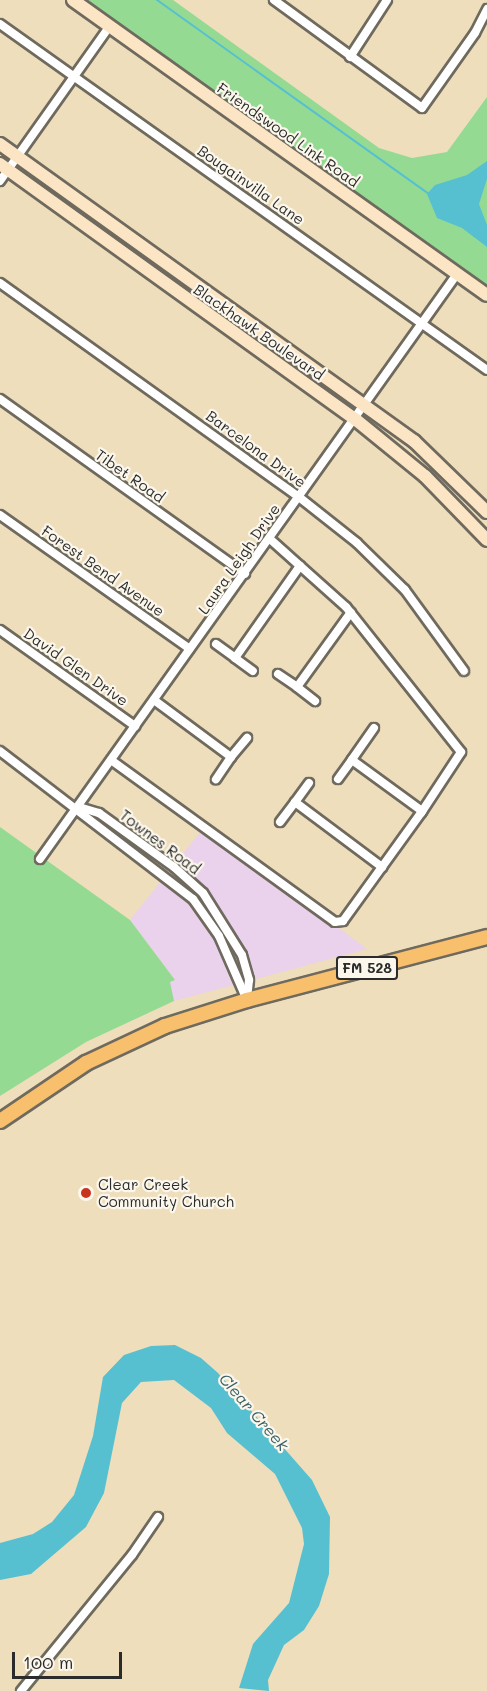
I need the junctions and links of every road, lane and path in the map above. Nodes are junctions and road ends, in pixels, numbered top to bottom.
1 (73, 0) edge
2 (387, 0) edge
3 (277, 1) edge
4 (487, 9) edge
5 (0, 24) edge
6 (109, 27) junction
7 (350, 57) junction
8 (74, 76) junction
9 (0, 144) edge
10 (18, 156) junction
11 (4, 167) edge
12 (0, 181) edge
13 (124, 233) junction
14 (113, 248) junction
15 (458, 274) junction
16 (0, 283) edge
17 (205, 291) junction
18 (487, 295) edge
19 (195, 305) junction
20 (424, 324) junction
21 (487, 370) edge
22 (0, 399) edge
23 (365, 405) junction
24 (355, 419) junction
25 (299, 497) junction
26 (487, 512) edge
27 (0, 514) edge
28 (270, 539) junction
29 (487, 540) edge
30 (300, 566) junction
31 (245, 574) junction
32 (351, 612) junction
33 (0, 630) edge
34 (216, 644) dead end
35 (190, 650) junction
36 (235, 658) junction
37 (253, 671) dead end
38 (464, 671) dead end
39 (278, 674) dead end
40 (297, 687) junction
41 (154, 700) junction
42 (315, 701) dead end
43 (135, 726) junction
44 (374, 728) dead end
45 (247, 738) dead end
46 (0, 751) edge
47 (231, 758) junction
48 (111, 760) junction
49 (352, 760) junction
50 (216, 779) dead end
51 (338, 779) dead end
52 (309, 783) dead end
53 (295, 802) junction
54 (78, 807) junction
55 (422, 811) junction
56 (280, 822) dead end
57 (40, 859) dead end
58 (382, 867) junction
59 (487, 937) edge
60 (247, 1000) junction
61 (0, 1121) edge
62 (158, 1517) dead end
63 (21, 1691) edge

1 - 6 main road, Friendswood Link Road
2 - 7 street
3 - 7 street
4 - 7 street
5 - 8 street, Bougainvilla Lane
6 - 8 street
6 - 15 main road, Friendswood Link Road
8 - 10 street
8 - 20 street, Bougainvilla Lane
9 - 10 main road, Blackhawk Boulevard
10 - 11 street
10 - 13 main road, Blackhawk Boulevard
11 - 12 street
11 - 14 main road, Blackhawk Boulevard
13 - 14 main road
13 - 17 main road, Blackhawk Boulevard
14 - 19 main road, Blackhawk Boulevard
15 - 18 main road, Friendswood Link Road
15 - 20 street, Laura Leigh Drive
16 - 25 street, Barcelona Drive
17 - 19 main road
17 - 23 main road, Blackhawk Boulevard
19 - 24 main road, Blackhawk Boulevard
20 - 21 street, Bougainvilla Lane
20 - 23 street, Laura Leigh Drive
22 - 31 street, Tibet Road
23 - 24 street, Laura Leigh Drive
23 - 26 main road, Blackhawk Boulevard
24 - 25 street, Laura Leigh Drive
24 - 29 main road, Blackhawk Boulevard
25 - 28 street, Laura Leigh Drive
25 - 38 street, Barcelona Drive
27 - 35 street, Forest Bend Avenue
28 - 30 street
28 - 31 street, Laura Leigh Drive
30 - 32 street
30 - 36 street
31 - 35 street, Laura Leigh Drive
32 - 40 street
32 - 55 street
33 - 43 street, David Glen Drive
34 - 36 street
35 - 41 street, Laura Leigh Drive
36 - 37 street
39 - 40 street
40 - 42 street
41 - 43 street, Laura Leigh Drive
41 - 47 street
43 - 48 street, Laura Leigh Drive
44 - 49 street
45 - 47 street
46 - 54 street, Townes Road
47 - 50 street
48 - 54 street, Laura Leigh Drive
48 - 58 street
49 - 51 street
49 - 55 street
52 - 53 street
53 - 56 street
53 - 58 street
54 - 57 street, Laura Leigh Drive
54 - 60 street, Townes Road
55 - 58 street
59 - 60 main road, FM 528
60 - 61 main road, FM 528
62 - 63 street

